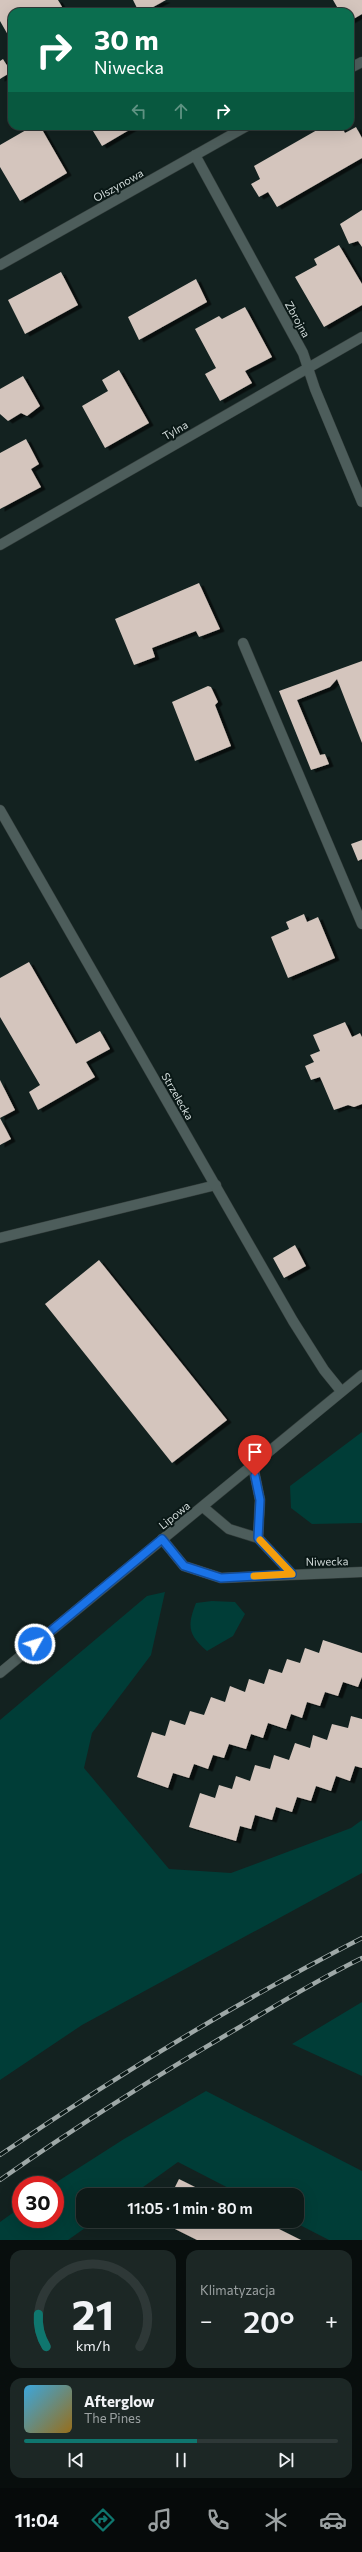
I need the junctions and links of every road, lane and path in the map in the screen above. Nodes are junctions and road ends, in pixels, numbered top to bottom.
1 (240, 130) edge
2 (195, 155) junction
3 (0, 265) edge
4 (362, 336) edge
5 (308, 367) junction
6 (362, 502) edge
7 (0, 545) edge
8 (243, 644) dead end
9 (0, 810) edge
10 (362, 924) edge
11 (216, 1185) junction
12 (0, 1238) edge
13 (362, 1375) edge
14 (341, 1391) junction
15 (253, 1466) junction
16 (203, 1507) junction
17 (258, 1538) junction
18 (162, 1539) junction
19 (362, 1572) edge
20 (292, 1574) junction
21 (0, 1673) edge

1 - 2 street, Olszynowa
2 - 3 street, Olszynowa
2 - 5 street, Zbrojna
4 - 5 street, Tylna
5 - 6 street, Zbrojna
5 - 7 street, Tylna
8 - 10 street
9 - 11 street, Strzelecka
11 - 12 street
11 - 14 street, Strzelecka
13 - 14 street, Lipowa
14 - 15 street, Lipowa
15 - 16 street, Lipowa
15 - 17 street
16 - 17 street, Niwecka
16 - 18 street, Lipowa
17 - 20 street, Niwecka
18 - 20 street, Niwecka
18 - 21 street, Lipowa
19 - 20 street, Niwecka

